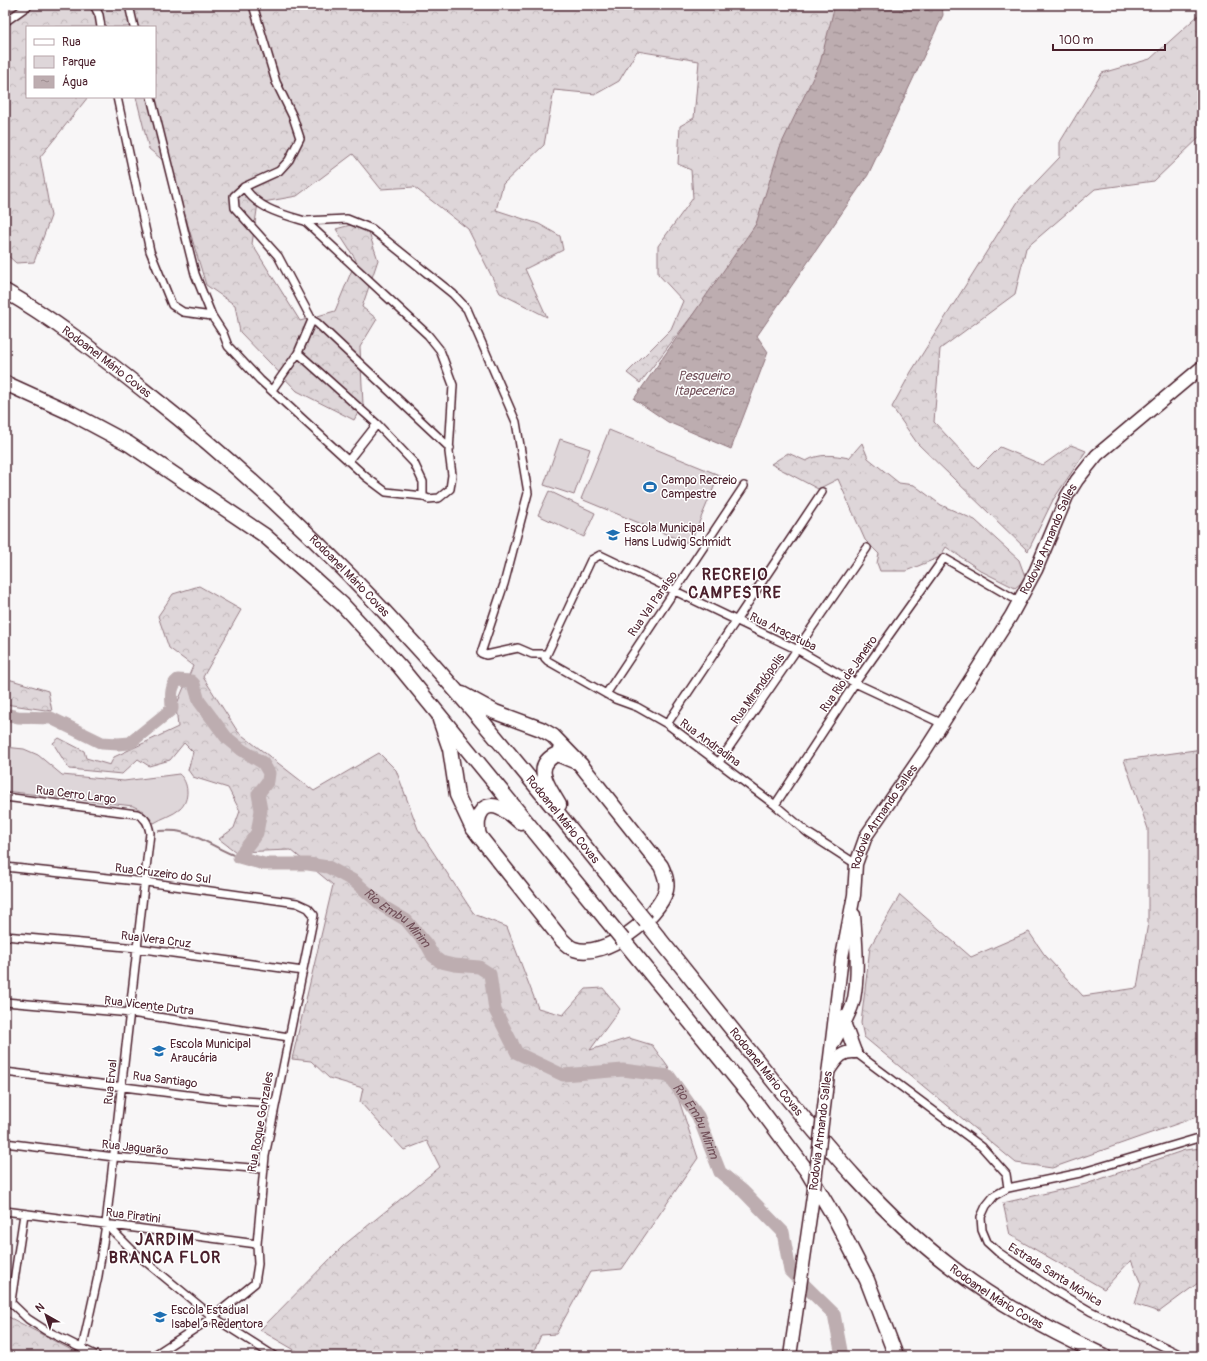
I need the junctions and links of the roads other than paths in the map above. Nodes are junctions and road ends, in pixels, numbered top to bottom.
1 (29, 5) edge
2 (94, 5) edge
3 (129, 5) edge
4 (253, 5) edge
5 (5, 22) edge
6 (101, 26) edge
7 (134, 26) edge
8 (116, 98) edge
9 (151, 98) edge
10 (244, 187) junction
11 (304, 221) junction
12 (5, 291) edge
13 (212, 316) junction
14 (312, 320) junction
15 (298, 352) junction
16 (1200, 370) edge
17 (5, 383) edge
18 (272, 390) junction
19 (377, 424) junction
20 (450, 448) junction
21 (348, 461) junction
22 (744, 486) dead end
23 (822, 492) dead end
24 (423, 496) junction
25 (868, 548) dead end
26 (675, 592) junction
27 (1020, 602) junction
28 (736, 621) junction
29 (798, 650) junction
30 (547, 654) junction
31 (855, 682) junction
32 (454, 690) junction
33 (606, 694) junction
34 (436, 708) junction
35 (667, 724) junction
36 (943, 724) junction
37 (720, 762) junction
38 (581, 766) junction
39 (5, 797) edge
40 (775, 805) junction
41 (143, 817) joint
42 (575, 835) junction
43 (480, 839) junction
44 (547, 846) junction
45 (856, 864) junction
46 (5, 867) edge
47 (146, 882) junction
48 (854, 895) junction
49 (314, 915) joint
50 (5, 936) edge
51 (137, 948) junction
52 (303, 971) junction
53 (5, 1002) edge
54 (836, 1005) junction
55 (131, 1013) junction
56 (844, 1023) junction
57 (289, 1036) junction
58 (842, 1039) junction
59 (831, 1050) junction
60 (855, 1052) junction
61 (829, 1070) junction
62 (5, 1072) edge
63 (122, 1086) junction
64 (275, 1103) junction
65 (1202, 1137) edge
66 (5, 1143) edge
67 (114, 1157) junction
68 (263, 1169) junction
69 (1008, 1188) junction
70 (5, 1211) edge
71 (24, 1214) junction
72 (106, 1224) junction
73 (257, 1244) junction
74 (8, 1299) edge
75 (213, 1317) junction
76 (82, 1349) junction
77 (791, 1354) edge
78 (97, 1356) edge
79 (153, 1356) edge
80 (274, 1356) edge
81 (896, 1356) edge
82 (1104, 1356) edge
83 (1183, 1356) edge

1 - 5 street
2 - 6 street
3 - 7 street
4 - 10 street
8 - 13 street
9 - 13 street
10 - 11 street
10 - 14 street
11 - 20 street
11 - 30 street
12 - 32 highway, Rodoanel Mário Covas
13 - 18 street
14 - 15 street
14 - 20 street
15 - 18 street
15 - 19 street
16 - 27 main road, Rodovia Armando Salles
17 - 34 highway, Rodoanel Mário Covas
18 - 21 street
19 - 21 street
19 - 24 street
20 - 24 street
21 - 24 street
22 - 26 street, Rua Val Paraíso
23 - 28 street
25 - 29 street, Rua Mirandópolis
26 - 28 street, Rua Araçatuba
26 - 30 street, Rua Araçatuba
26 - 33 street, Rua Val Paraíso
27 - 31 street, Rua Rio de Janeiro
27 - 36 main road, Rodovia Armando Salles
28 - 29 street, Rua Araçatuba
28 - 35 street
29 - 31 street, Rua Araçatuba
29 - 37 street, Rua Mirandópolis
30 - 33 street, Rua Andradina
31 - 36 street, Rua Araçatuba
31 - 40 street, Rua Rio de Janeiro
32 - 38 highway
32 - 42 highway, Rodoanel Mário Covas
33 - 35 street, Rua Andradina
34 - 43 highway
34 - 44 highway, Rodoanel Mário Covas
35 - 37 street, Rua Andradina
36 - 45 main road, Rodovia Armando Salles
37 - 40 street, Rua Andradina
38 - 42 highway
38 - 43 highway
39 - 41 street, Rua Cerro Largo
40 - 45 street, Rua Andradina
41 - 47 street, Rua Erval
42 - 82 highway, Rodoanel Mário Covas, bridge
43 - 44 highway
44 - 81 highway, Rodoanel Mário Covas, bridge
45 - 48 main road, Rodovia Armando Salles
46 - 47 street, Rua Cruzeiro do Sul
47 - 49 street, Rua Cruzeiro do Sul
47 - 51 street, Rua Erval
48 - 54 main road, Rodovia Armando Salles
48 - 56 main road
49 - 52 street, Rua Roque Gonzales
50 - 51 street, Rua Vera Cruz
51 - 52 street, Rua Vera Cruz
51 - 55 street, Rua Erval
52 - 57 street, Rua Roque Gonzales
53 - 55 street, Rua Vicente Dutra
54 - 56 main road
54 - 58 main road
54 - 59 main road, Rodovia Armando Salles
55 - 57 street, Rua Vicente Dutra
55 - 63 street, Rua Erval
56 - 58 main road
56 - 60 main road
57 - 64 street, Rua Roque Gonzales
58 - 59 main road
58 - 60 main road
59 - 61 main road, Rodovia Armando Salles
60 - 61 main road
60 - 69 street
61 - 77 main road, Rodovia Armando Salles, bridge
62 - 63 street, Rua Santiago
63 - 64 street, Rua Santiago
63 - 67 street, Rua Erval
64 - 68 street, Rua Roque Gonzales
65 - 69 street, Estrada Santa Mônica
66 - 67 street, Rua Jaguarão
67 - 68 street, Rua Jaguarão
67 - 72 street, Rua Erval
68 - 73 street, Rua Roque Gonzales
69 - 83 street, Estrada Santa Mônica
70 - 71 street, Rua Piratini
71 - 72 street, Rua Piratini
71 - 74 street
72 - 73 street, Rua Piratini
72 - 75 street
72 - 76 street, Rua Erval
73 - 75 street, Rua Roque Gonzales
74 - 76 street
75 - 79 street, Rua Roque Gonzales
75 - 80 street
76 - 78 street

